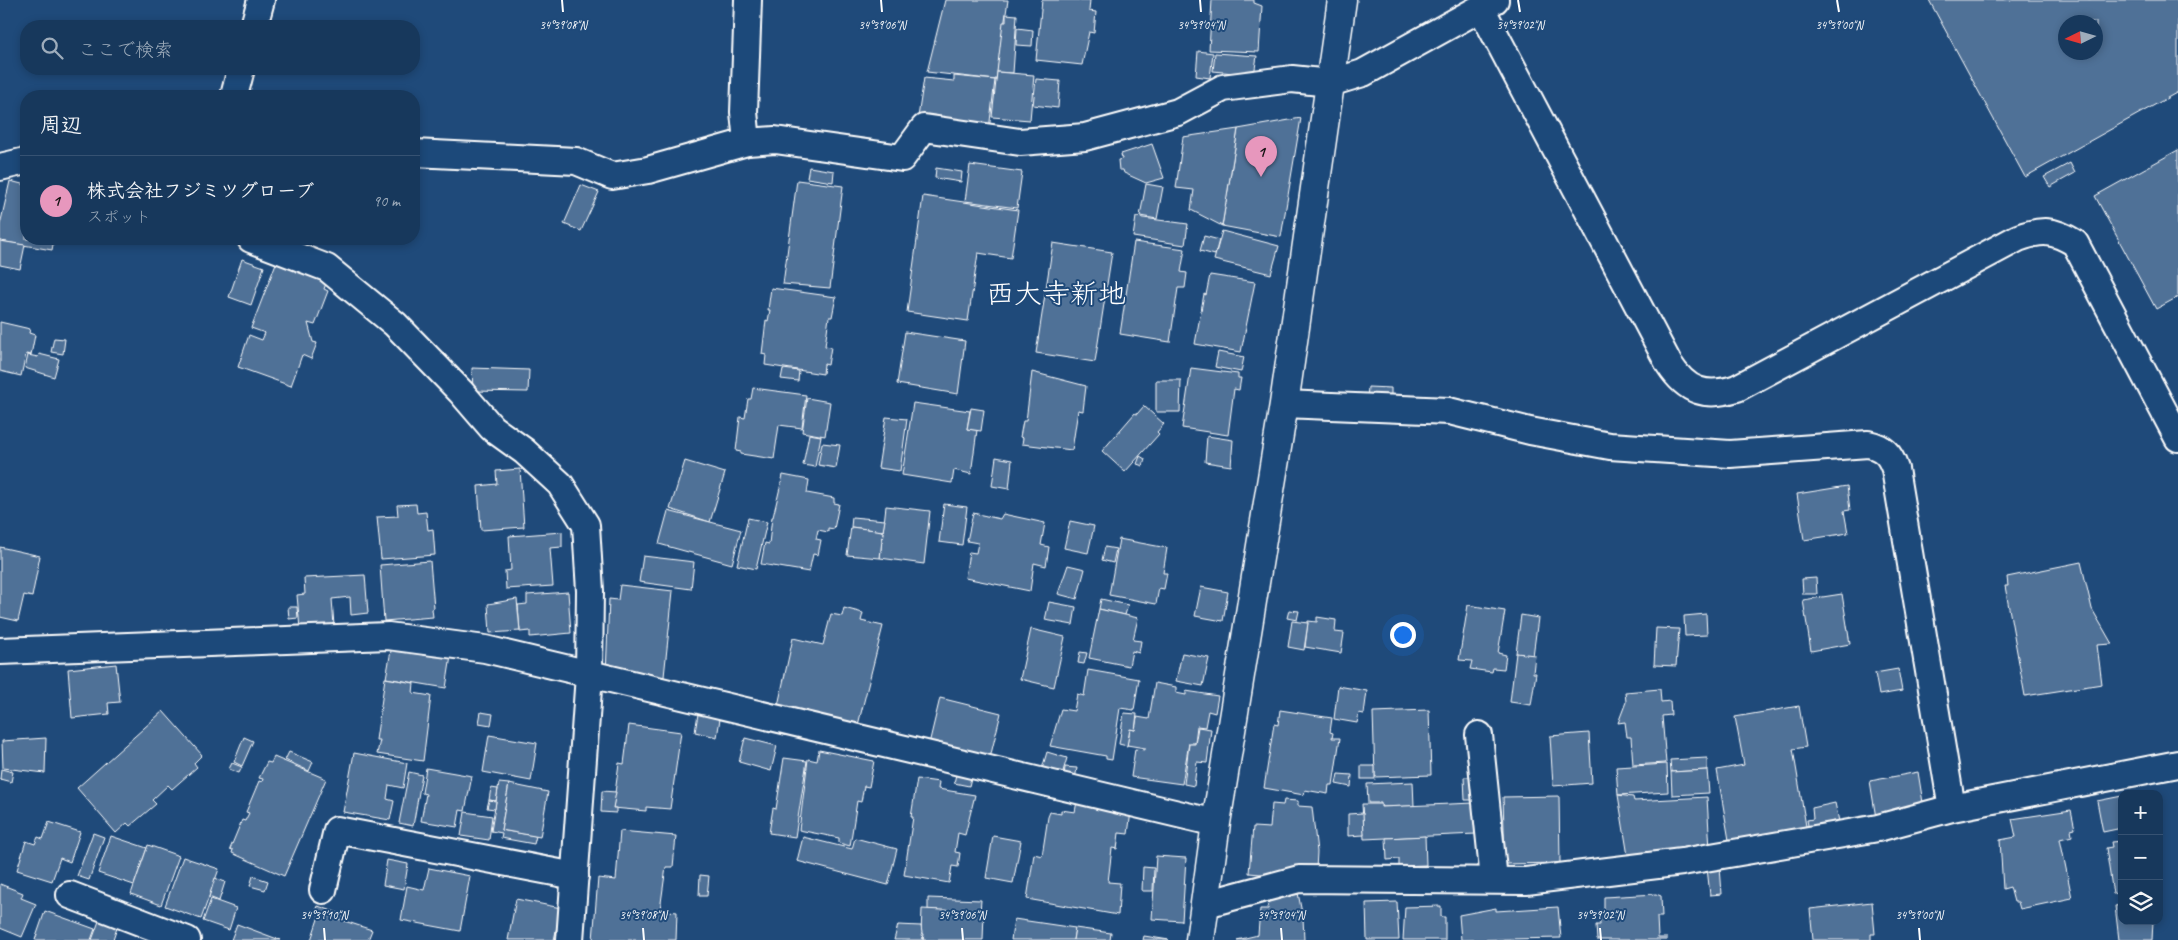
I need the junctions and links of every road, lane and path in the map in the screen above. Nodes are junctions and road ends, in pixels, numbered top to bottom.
1 (261, 0) edge
2 (748, 0) edge
3 (1342, 0) edge
4 (1488, 4) edge
5 (256, 20) edge
6 (239, 75) edge
7 (1330, 84) junction
8 (236, 90) edge
9 (747, 142) junction
10 (420, 153) edge
11 (20, 162) edge
12 (0, 167) edge
13 (267, 245) edge
14 (1284, 404) junction
15 (2178, 438) edge
16 (0, 651) edge
17 (589, 675) junction
18 (1479, 735) dead end
19 (2178, 764) edge
20 (1952, 808) junction
21 (1216, 823) junction
22 (575, 876) junction
23 (1494, 880) junction
24 (323, 890) dead end
25 (70, 894) dead end
26 (1206, 904) junction
27 (188, 940) edge
28 (570, 940) edge
29 (1200, 940) edge

1 - 5 street
2 - 9 street
3 - 7 street
4 - 7 street
4 - 15 street
6 - 8 street
7 - 9 street
7 - 14 street
9 - 10 street
11 - 12 street
13 - 17 street
14 - 20 street
14 - 21 street
16 - 17 street
17 - 21 street
17 - 22 street
18 - 23 street
19 - 20 street
20 - 23 street
21 - 26 street
22 - 24 street
22 - 28 street
23 - 26 street
25 - 27 street
26 - 29 street

